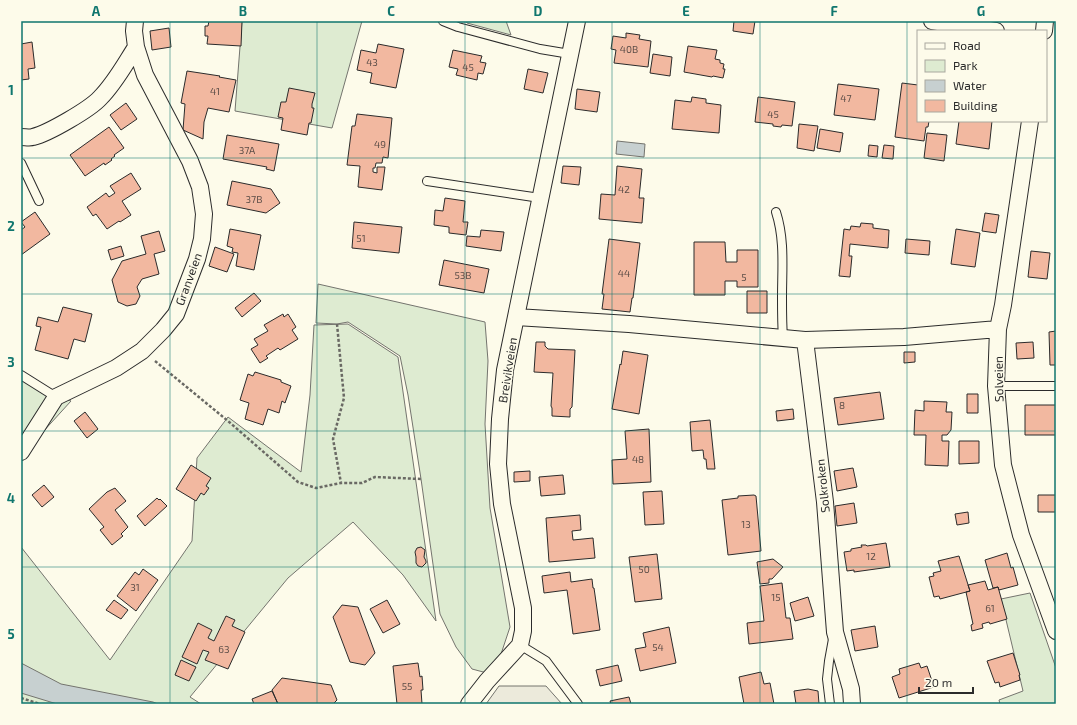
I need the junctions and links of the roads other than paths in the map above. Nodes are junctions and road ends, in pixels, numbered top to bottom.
1 (135, 21) edge
2 (443, 21) edge
3 (577, 21) edge
4 (932, 21) edge
5 (990, 30) edge
6 (136, 47) junction
7 (570, 54) junction
8 (1030, 122) edge
9 (21, 137) edge
10 (21, 163) edge
11 (426, 181) dead end
12 (540, 198) junction
13 (39, 201) dead end
14 (776, 212) dead end
15 (516, 317) junction
16 (998, 329) junction
17 (783, 338) junction
18 (805, 340) junction
19 (21, 375) edge
20 (996, 386) junction
21 (1056, 386) edge
22 (56, 397) junction
23 (21, 452) edge
24 (1056, 631) edge
25 (835, 632) junction
26 (520, 645) junction
27 (469, 704) edge
28 (578, 704) edge
29 (830, 704) edge
30 (852, 704) edge

1 - 6 street, Granveien
2 - 7 lane
3 - 7 street, Breivikveien
4 - 5 street
6 - 9 street
6 - 22 street, Granveien
7 - 12 street, Breivikveien
8 - 16 street, Solveien
10 - 13 lane
11 - 12 lane
12 - 15 street, Breivikveien
14 - 17 lane
15 - 17 street
15 - 26 street, Breivikveien
16 - 18 street
16 - 20 street, Solveien
17 - 18 street
18 - 25 street, Solkroken
19 - 22 lane
20 - 21 lane
20 - 24 street, Solveien
22 - 23 street
25 - 29 lane, Solkroken
25 - 30 street, Solkroken
26 - 27 street
26 - 28 lane

